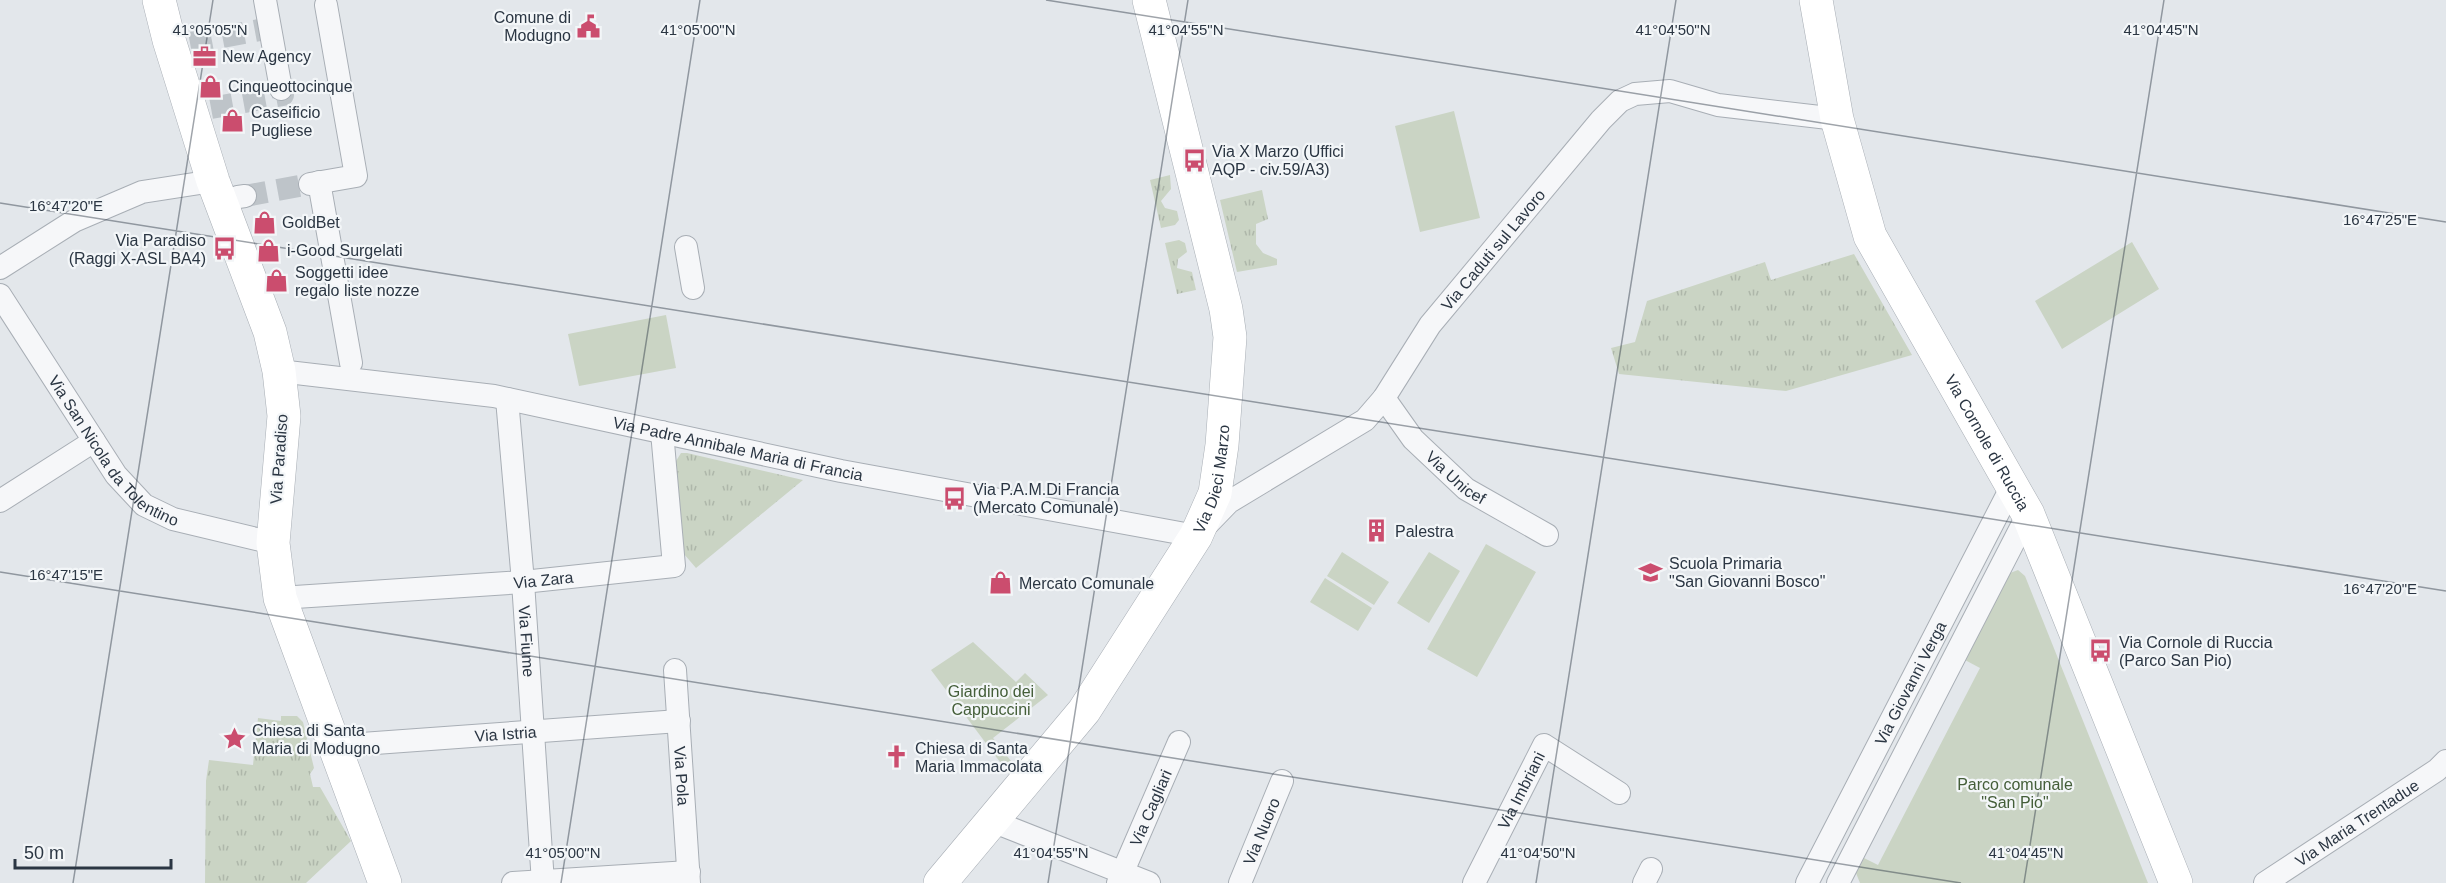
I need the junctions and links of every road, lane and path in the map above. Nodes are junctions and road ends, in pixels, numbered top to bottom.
1 (159, 0) edge
2 (265, 0) edge
3 (1149, 0) edge
4 (1815, 0) edge
5 (326, 4) dead end
6 (281, 89) dead end
7 (1837, 120) junction
8 (232, 192) junction
9 (686, 247) dead end
10 (0, 268) edge
11 (693, 288) dead end
12 (0, 294) edge
13 (351, 363) dead end
14 (279, 371) junction
15 (1384, 398) junction
16 (507, 399) junction
17 (662, 432) junction
18 (94, 441) junction
19 (2013, 484) junction
20 (0, 501) edge
21 (2028, 514) junction
22 (1547, 535) dead end
23 (1196, 536) junction
24 (273, 543) junction
25 (523, 582) junction
26 (280, 598) junction
27 (675, 670) dead end
28 (679, 721) junction
29 (533, 732) junction
30 (1179, 742) dead end
31 (334, 746) junction
32 (2446, 760) edge
33 (1282, 781) dead end
34 (1619, 793) dead end
35 (992, 821) junction
36 (689, 877) edge
37 (1120, 878) edge
38 (543, 882) edge
39 (385, 883) edge
40 (513, 883) edge
41 (940, 883) edge
42 (1149, 883) edge
43 (1240, 883) edge
44 (1474, 883) edge
45 (1807, 883) edge
46 (1838, 883) edge
47 (2176, 883) edge
48 (2265, 883) edge

1 - 8 street, Via Paradiso
2 - 6 street
3 - 23 street, Via Dieci Marzo
4 - 7 street, Via Cornole di Ruccia
5 - 13 street
7 - 15 street, Via Caduti sul Lavoro
7 - 19 street, Via Cornole di Ruccia
8 - 10 street
8 - 14 street, Via Paradiso
9 - 11 street
12 - 18 street, Via San Nicola da Tolentino
14 - 16 street, Via Padre Annibale Maria di Francia
14 - 24 street, Via Paradiso
15 - 22 street, Via Unicef
15 - 23 street, Via Caduti sul Lavoro
16 - 17 street, Via Padre Annibale Maria di Francia
16 - 25 street, Via Fiume
17 - 23 street, Via Padre Annibale Maria di Francia
17 - 25 street, Via Zara
18 - 20 street
18 - 24 street, Via San Nicola da Tolentino
19 - 21 street, Via Cornole di Ruccia
19 - 45 street, Via Giovanni Verga
21 - 46 street, Via Giovanni Verga
21 - 47 street, Via Cornole di Ruccia
23 - 35 street, Via Dieci Marzo
24 - 26 street, Via Paradiso
25 - 26 street, Via Zara
25 - 29 street, Via Fiume
26 - 31 street, Via Paradiso
27 - 28 street, Via Pola
28 - 29 street, Via Istria
28 - 36 street, Via Pola
29 - 31 street, Via Istria
29 - 38 street, Via Fiume
30 - 37 street, Via Cagliari
31 - 39 street, Via Paradiso
32 - 48 street, Via Maria Trentadue
33 - 43 street, Via Nuoro
34 - 44 street, Via Imbriani
35 - 37 street
35 - 41 street, Via Dieci Marzo
36 - 38 street
37 - 42 street
38 - 40 street

